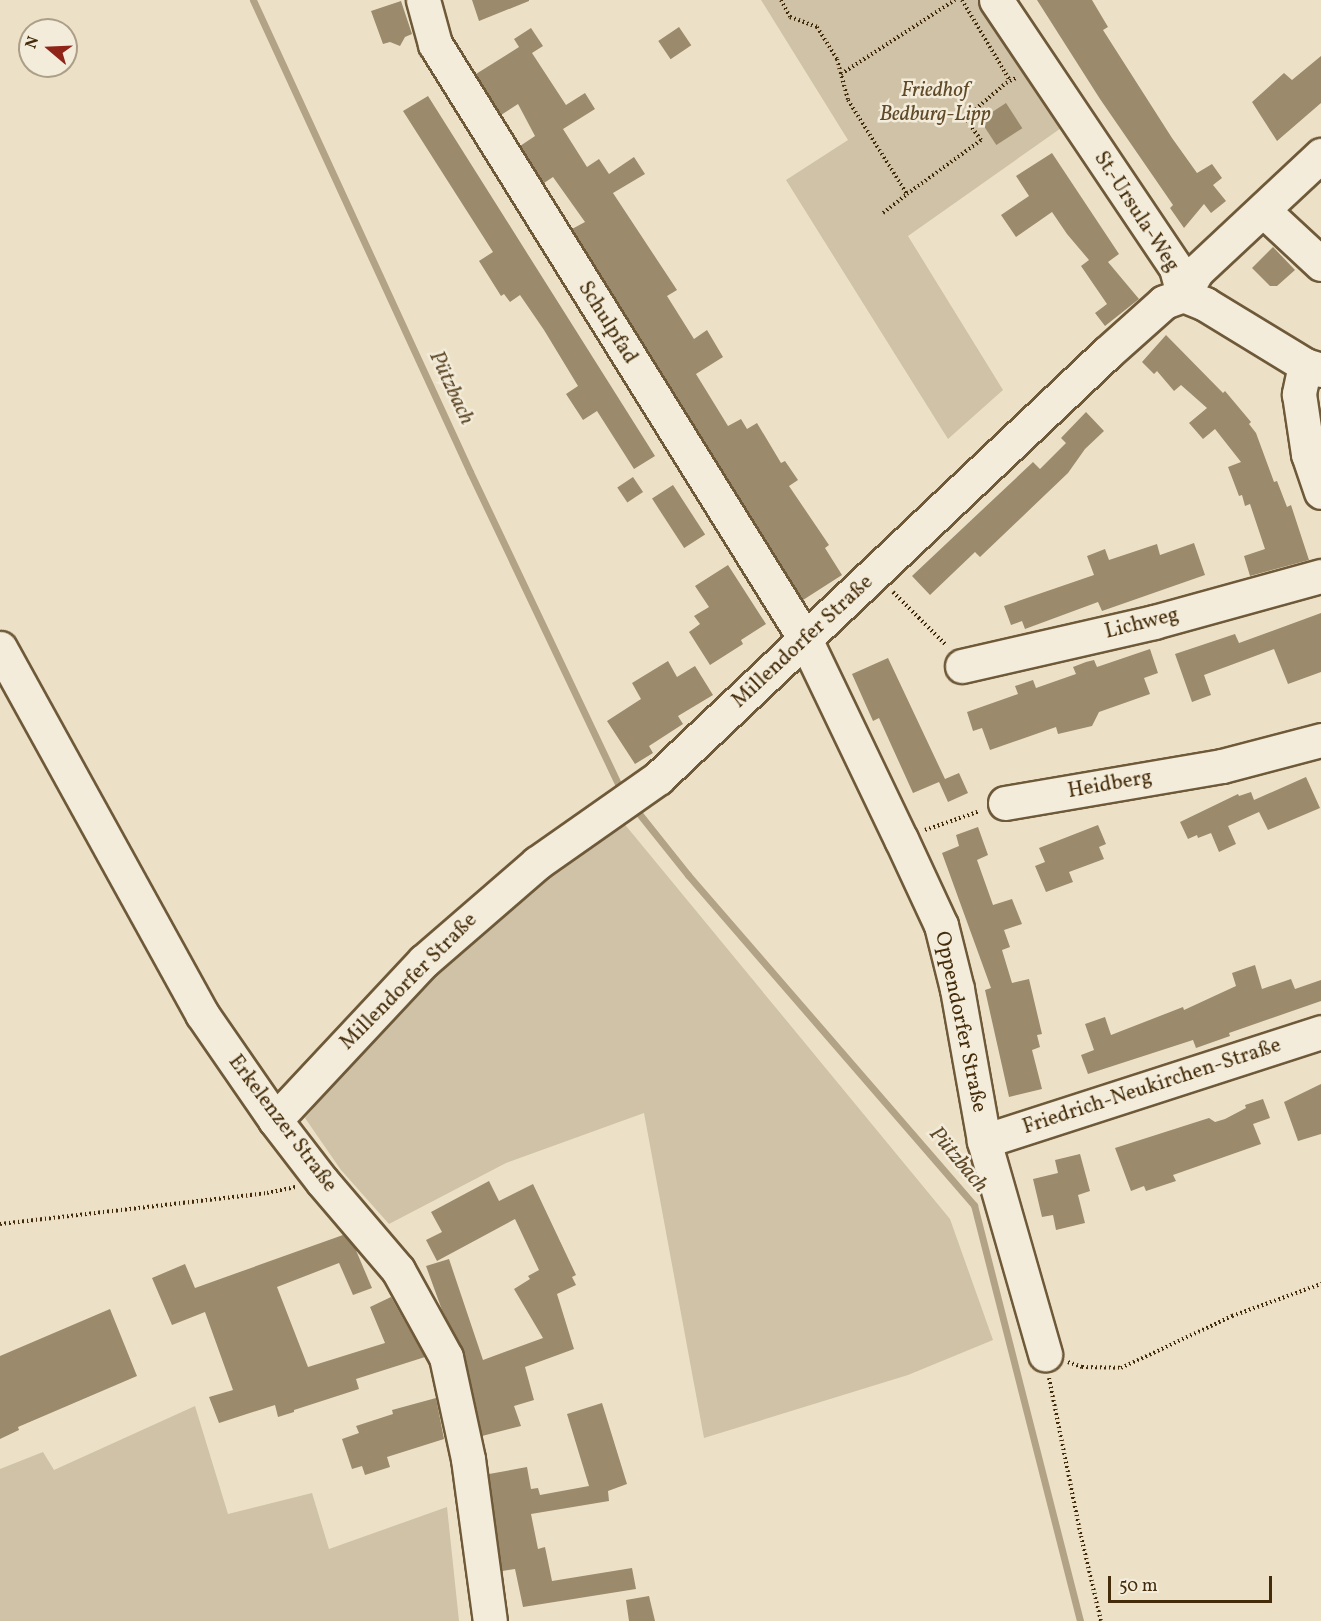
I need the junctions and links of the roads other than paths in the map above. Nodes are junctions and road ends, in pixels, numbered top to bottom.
1 (423, 0) edge
2 (996, 0) edge
3 (1321, 155) edge
4 (1264, 211) junction
5 (1321, 264) edge
6 (1183, 295) junction
7 (1313, 368) edge
8 (1321, 492) edge
9 (1321, 576) edge
10 (805, 639) junction
11 (0, 648) edge
12 (962, 666) road end
13 (1321, 740) edge
14 (1005, 803) road end
15 (1321, 1032) edge
16 (275, 1120) junction
17 (984, 1141) junction
18 (1045, 1354) road end
19 (490, 1621) edge

1 - 10 street, Schulpfad
2 - 6 street, St.-Ursula-Weg
3 - 4 street
4 - 5 street
4 - 6 street
6 - 7 street, St.-Ursula-Weg
6 - 10 street, Millendorfer Straße
7 - 8 street
9 - 12 street, Lichweg
10 - 16 street, Millendorfer Straße
10 - 17 street, Oppendorfer Straße
11 - 16 street, Erkelenzer Straße
13 - 14 street, Heidberg
15 - 17 street, Friedrich-Neukirchen-Straße
16 - 19 street, Erkelenzer Straße
17 - 18 street, Oppendorfer Straße

